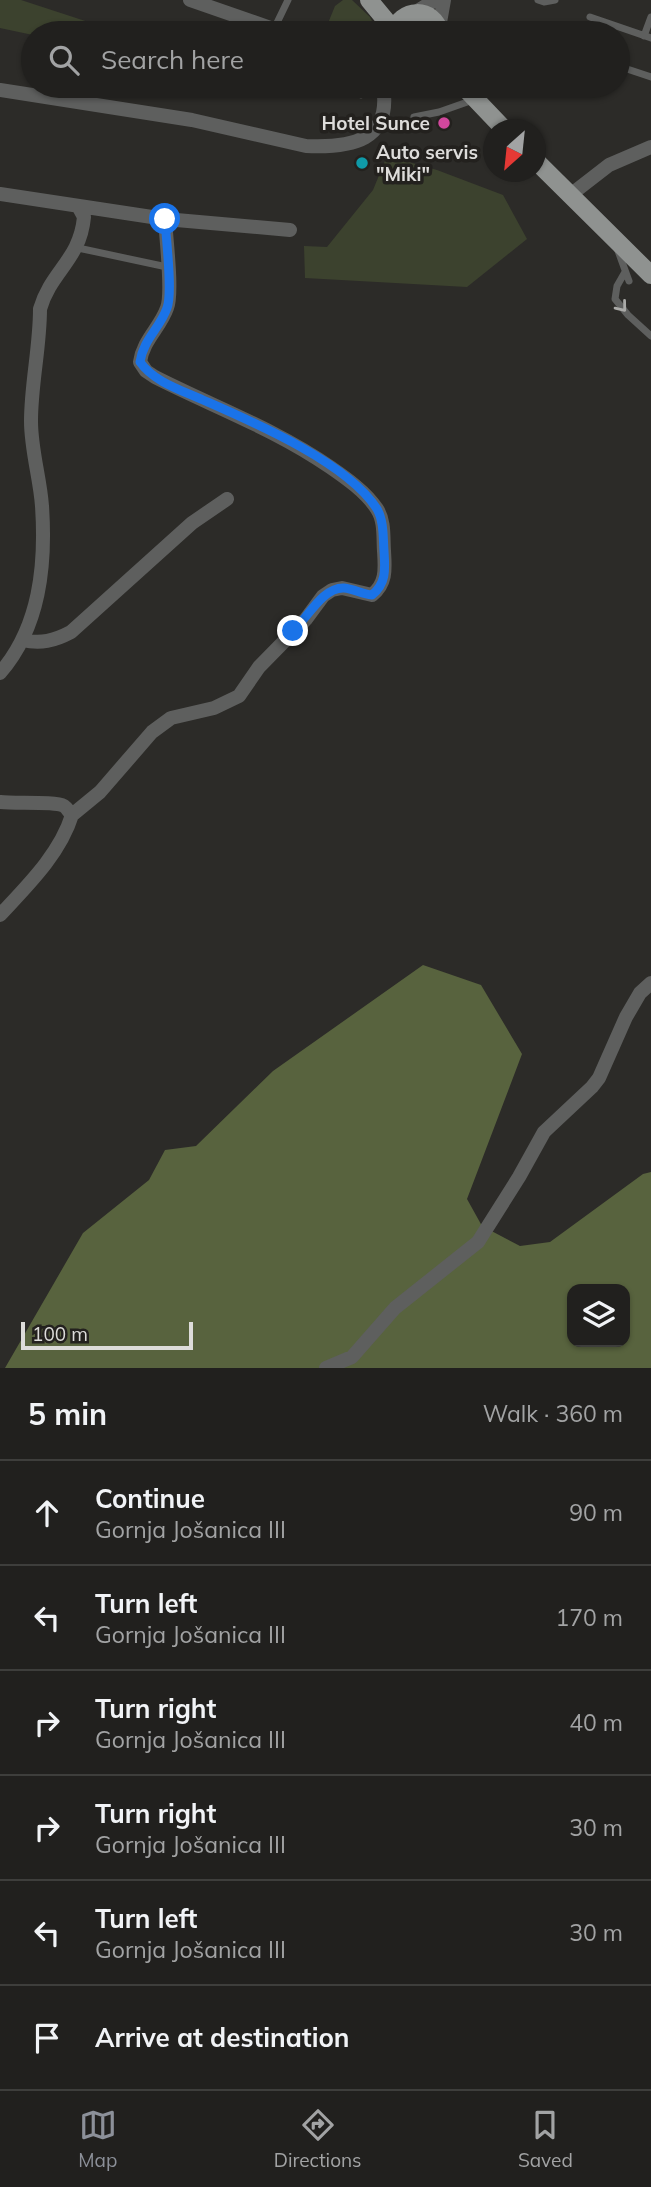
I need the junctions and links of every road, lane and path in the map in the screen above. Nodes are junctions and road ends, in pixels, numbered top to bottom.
1 (190, 0) edge
2 (288, 0) edge
3 (369, 0) edge
4 (379, 0) edge
5 (435, 0) edge
6 (444, 0) edge
7 (538, 0) edge
8 (555, 0) edge
9 (414, 12) junction
10 (590, 17) dead end
11 (651, 17) edge
12 (250, 21) edge
13 (282, 21) edge
14 (385, 21) edge
15 (399, 21) edge
16 (433, 21) edge
17 (441, 21) edge
18 (602, 21) edge
19 (630, 31) edge
20 (648, 37) edge
21 (630, 70) edge
22 (651, 77) edge
23 (0, 90) edge
24 (21, 93) edge
25 (51, 98) edge
26 (383, 98) edge
27 (460, 98) edge
28 (475, 98) edge
29 (414, 117) dead end
30 (495, 119) edge
31 (651, 147) edge
32 (546, 172) edge
33 (0, 194) edge
34 (569, 196) junction
35 (78, 206) junction
36 (165, 219) junction
37 (290, 230) dead end
38 (615, 241) junction
39 (78, 248) junction
40 (167, 267) junction
41 (625, 272) junction
42 (651, 275) edge
43 (629, 281) dead end
44 (651, 335) edge
45 (227, 499) dead end
46 (22, 640) junction
47 (0, 673) edge
48 (0, 802) edge
49 (72, 815) junction
50 (0, 915) edge
51 (651, 983) edge
52 (326, 1368) edge

1 - 12 street
2 - 13 lane
3 - 14 main road
4 - 9 main road
5 - 9 street
6 - 17 street
7 - 8 lane
9 - 15 main road
9 - 16 main road
10 - 18 lane
11 - 20 lane
19 - 20 lane
21 - 22 lane
23 - 24 street
25 - 26 street
27 - 29 lane
28 - 30 main road
31 - 34 street
32 - 34 main road
33 - 35 street
34 - 38 main road
35 - 36 street
35 - 39 street
36 - 37 street
36 - 40 street
38 - 41 lane
38 - 42 main road
39 - 40 lane
39 - 46 street
40 - 49 street
41 - 43 lane
41 -> 44 lane
45 - 46 street
46 - 47 street
48 - 49 street
49 - 50 street
51 - 52 street

